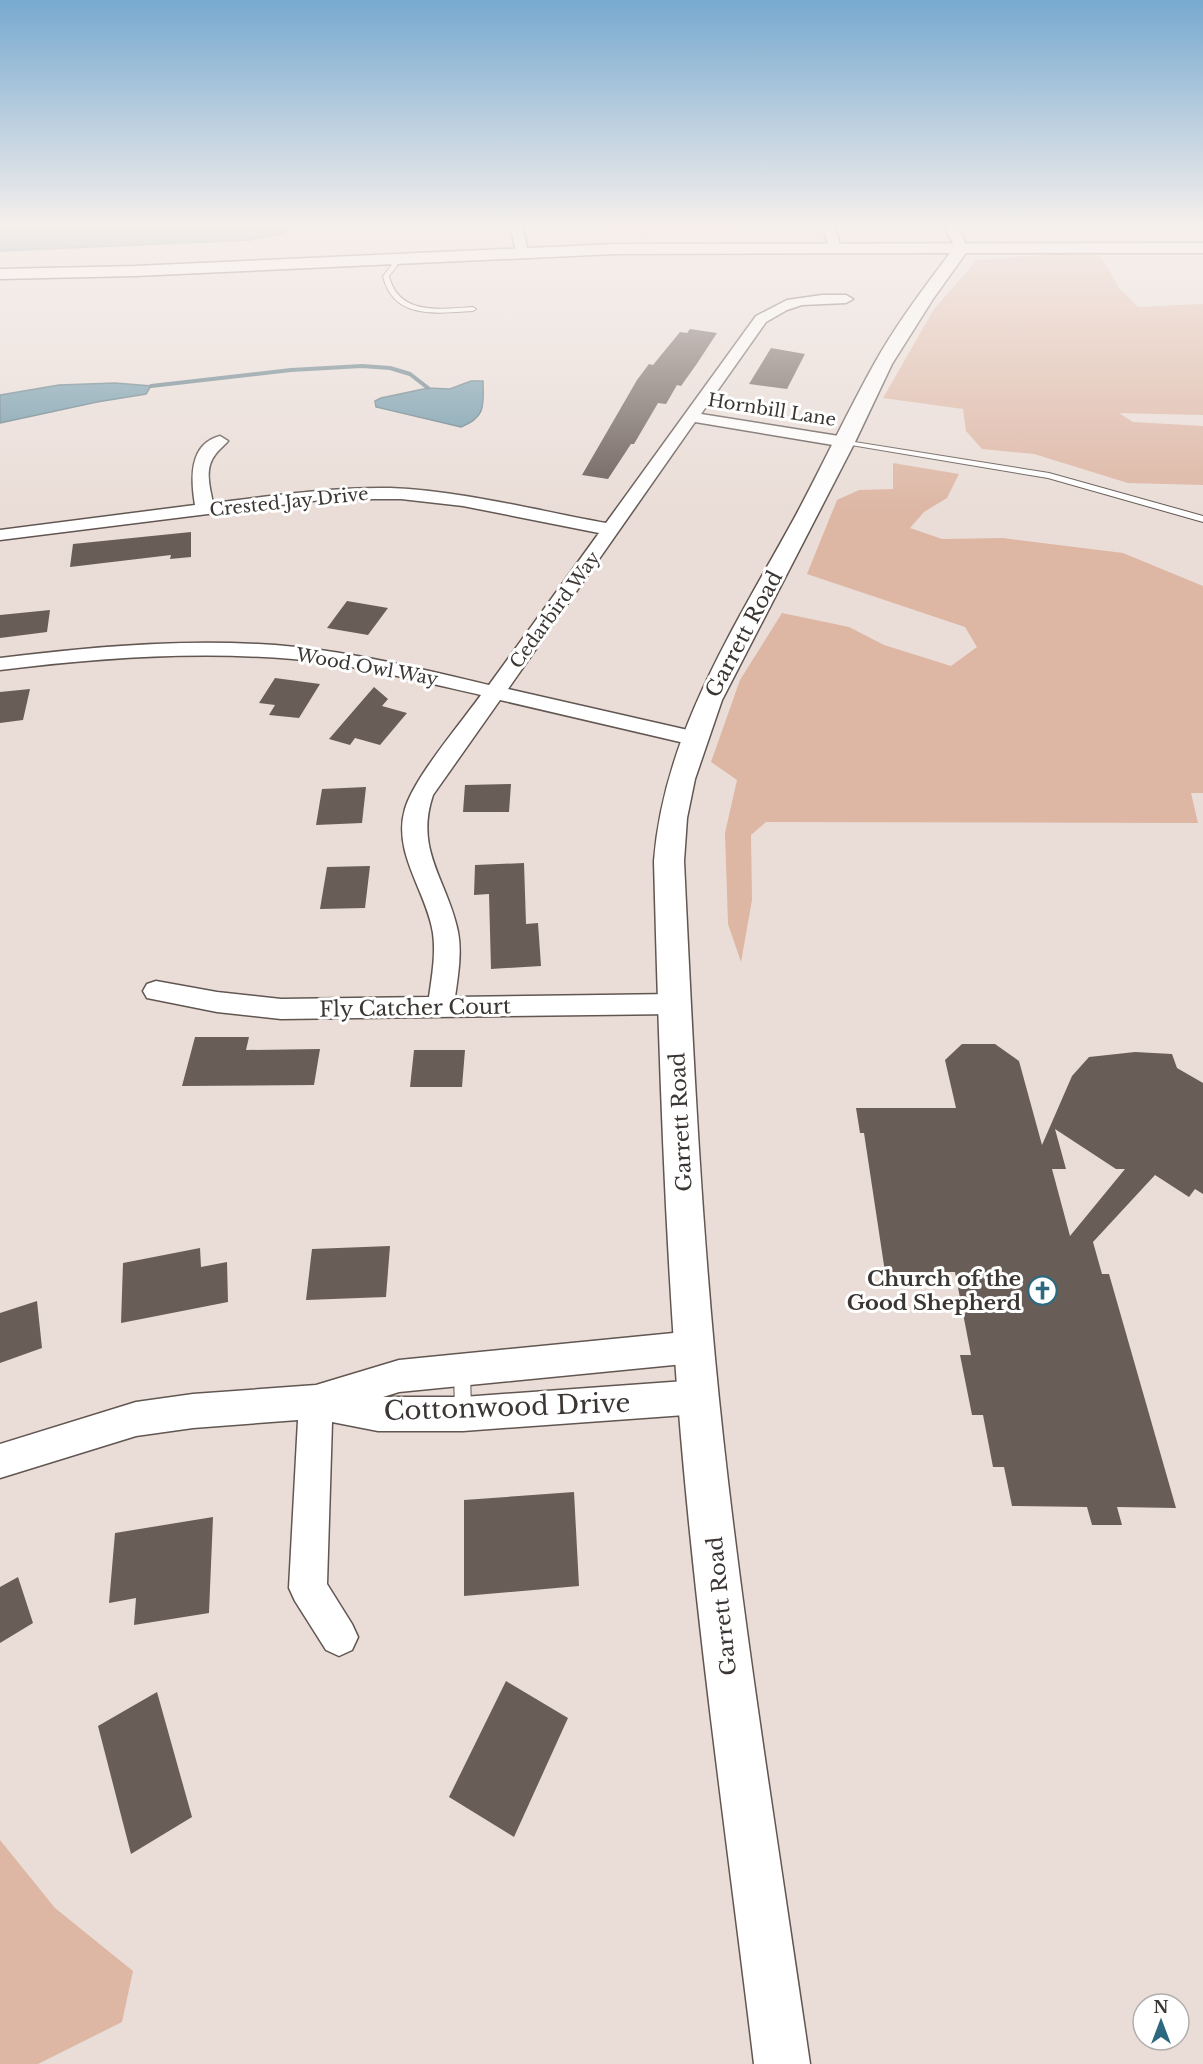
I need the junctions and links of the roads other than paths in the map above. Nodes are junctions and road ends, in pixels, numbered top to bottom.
1 (760, 321) edge
2 (910, 321) edge
3 (692, 417) junction
4 (220, 441) dead end
5 (845, 442) junction
6 (205, 510) junction
7 (1203, 519) edge
8 (612, 530) junction
9 (0, 535) edge
10 (0, 664) edge
11 (496, 693) junction
12 (693, 738) junction
13 (156, 991) dead end
14 (675, 1004) junction
15 (441, 1008) junction
16 (462, 1368) junction
17 (697, 1372) junction
18 (316, 1402) junction
19 (463, 1414) junction
20 (0, 1461) edge
21 (339, 1637) dead end
22 (782, 2064) edge

1 - 3 street, Cedarbird Way
2 - 5 street, Garrett Road
3 - 5 street, Hornbill Lane
3 - 8 street, Cedarbird Way
4 - 6 street
5 - 7 lane
5 - 12 street, Garrett Road
6 - 8 street, Crested Jay Drive
6 - 9 street, Crested Jay Drive
8 - 11 street, Cedarbird Way
10 - 11 street, Wood Owl Way
11 - 12 street, Wood Owl Way
11 - 15 street, Cedarbird Way
12 - 14 street, Garrett Road
13 - 15 street, Fly Catcher Court
14 - 15 street, Fly Catcher Court
14 - 17 street, Garrett Road
16 - 17 street, Cottonwood Drive
16 - 18 street, Cottonwood Drive
16 - 19 lane
17 - 19 street, Cottonwood Drive
17 - 22 street, Garrett Road
18 - 19 street, Cottonwood Drive
18 - 20 street, Cottonwood Drive
18 - 21 street

